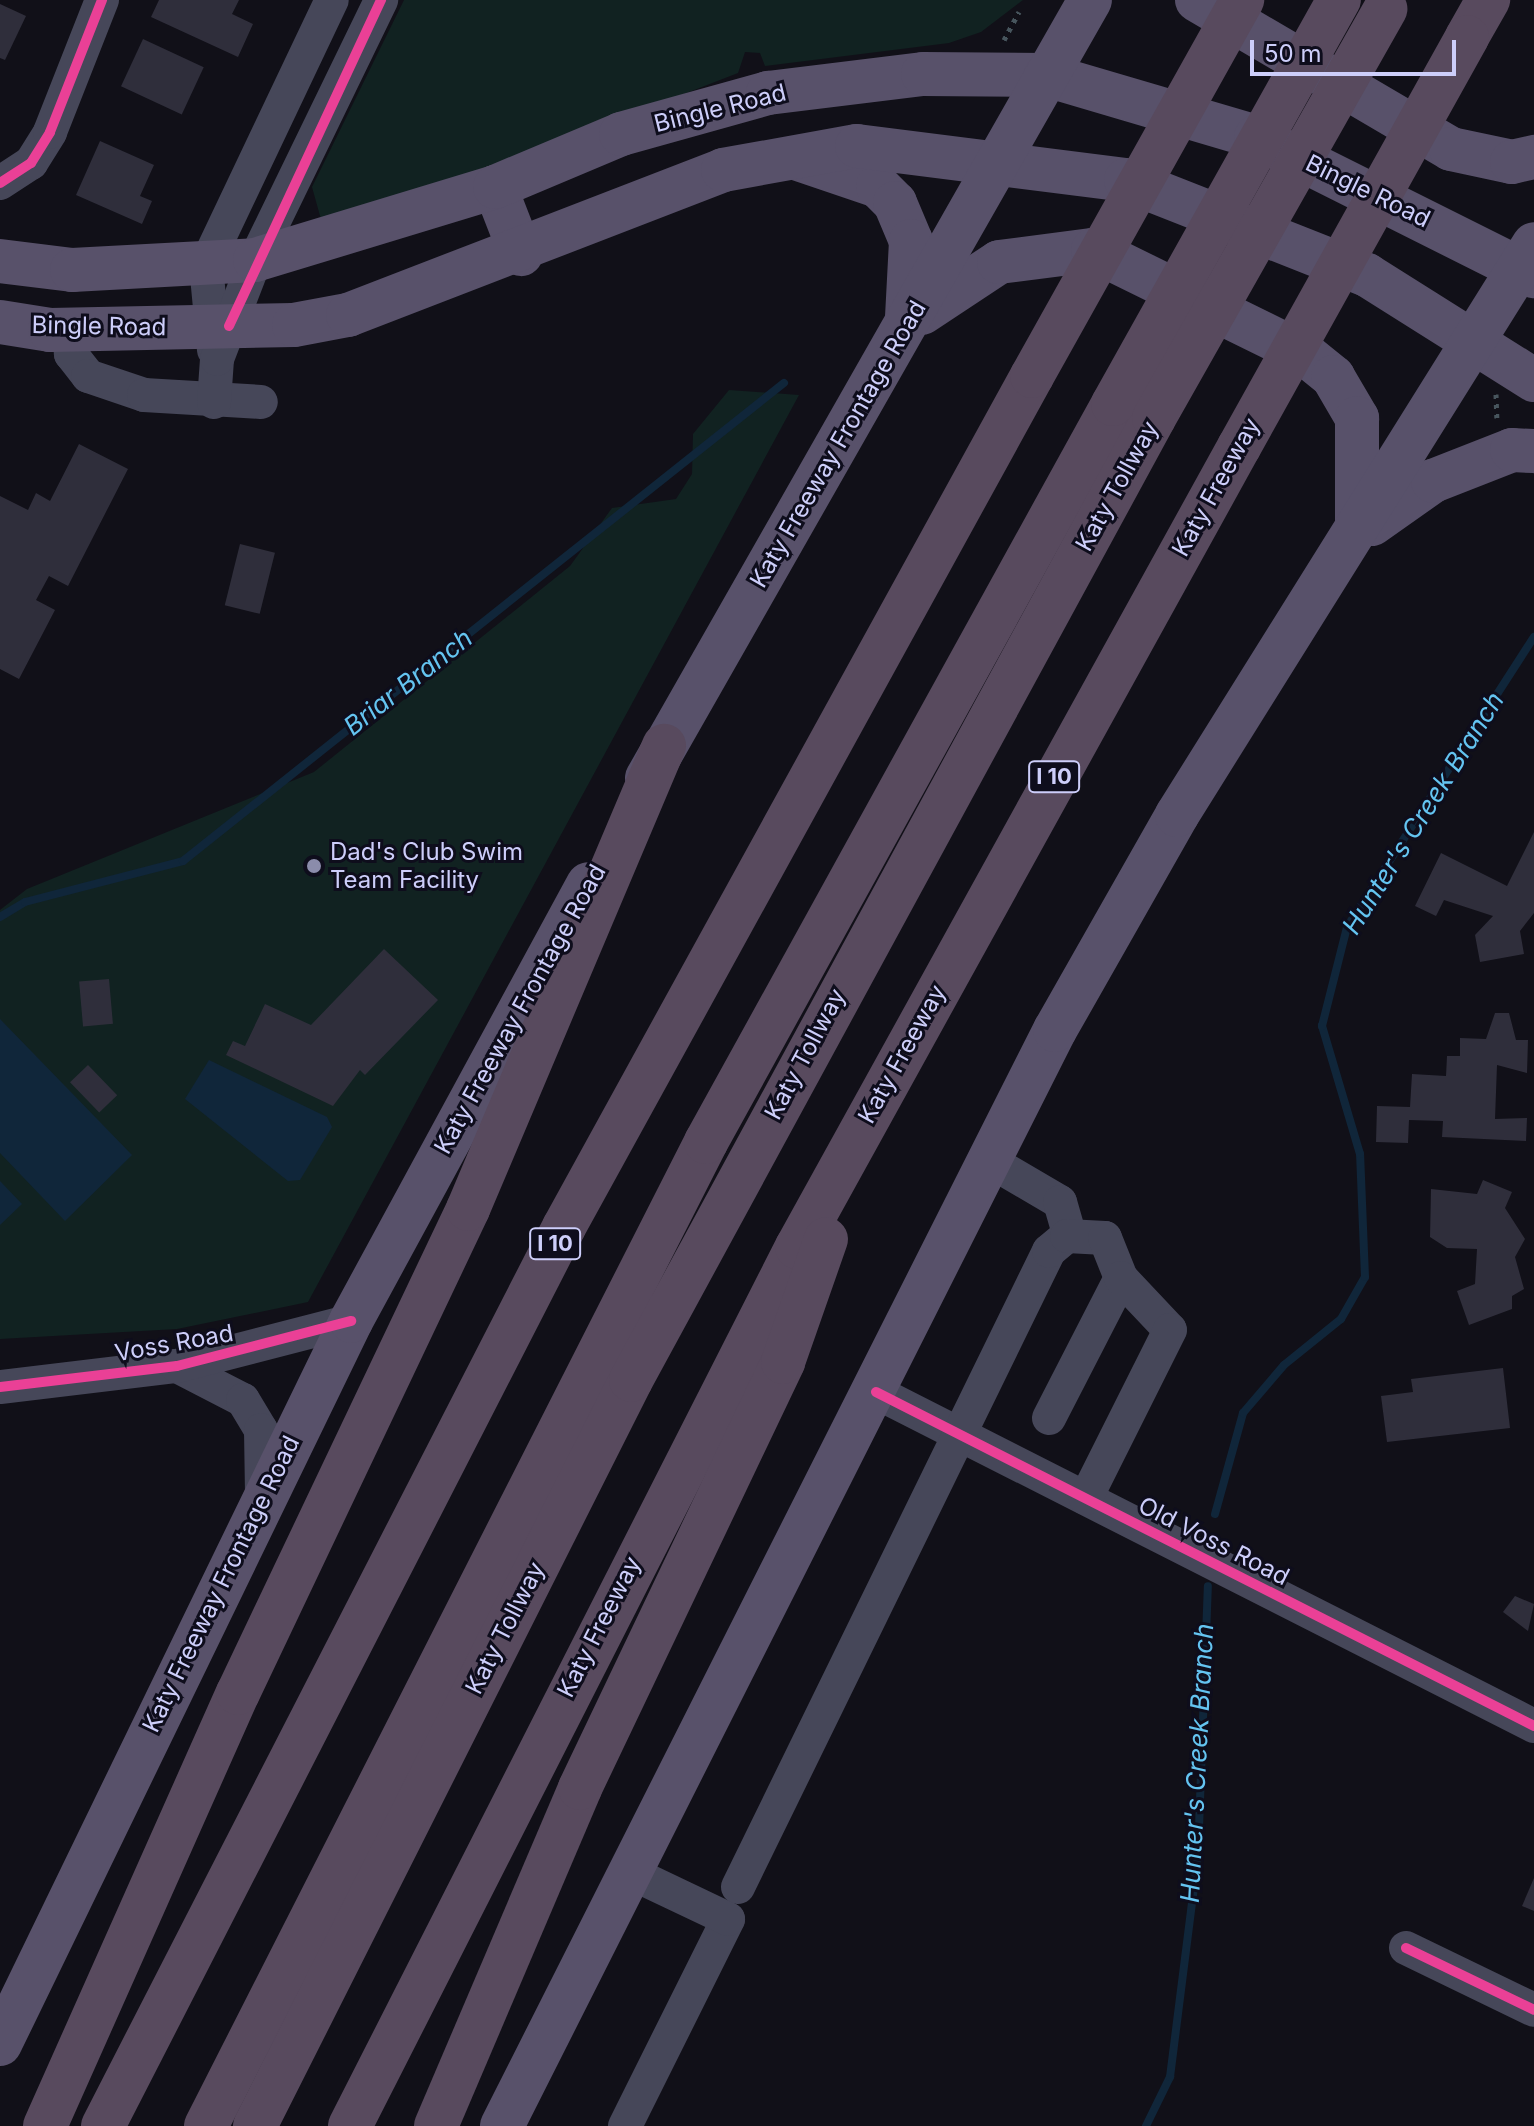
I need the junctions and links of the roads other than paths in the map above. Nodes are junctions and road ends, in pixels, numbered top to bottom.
1 (102, 0) edge
2 (332, 0) edge
3 (381, 0) edge
4 (1090, 0) edge
5 (1197, 0) edge
6 (1242, 0) edge
7 (1339, 0) edge
8 (1488, 0) edge
9 (1387, 4) edge
10 (1046, 75) junction
11 (792, 157) junction
12 (1534, 157) edge
13 (1002, 161) junction
14 (0, 183) edge
15 (495, 187) junction
16 (521, 254) junction
17 (255, 260) junction
18 (0, 261) edge
19 (1529, 262) edge
20 (206, 265) junction
21 (0, 322) edge
22 (907, 325) junction
23 (70, 330) junction
24 (217, 337) junction
25 (1473, 341) junction
26 (1518, 382) edge
27 (214, 402) junction
28 (261, 402) dead end
29 (1517, 441) edge
30 (1357, 535) junction
31 (664, 746) junction
32 (872, 1109) junction
33 (990, 1161) junction
34 (1070, 1236) junction
35 (1121, 1278) junction
36 (351, 1321) junction
37 (177, 1366) junction
38 (0, 1387) edge
39 (876, 1392) junction
40 (1049, 1418) dead end
41 (960, 1435) junction
42 (261, 1498) junction
43 (1086, 1498) junction
44 (1534, 1726) edge
45 (627, 1871) junction
46 (738, 1887) dead end
47 (1406, 1948) dead end
48 (1534, 2010) edge
49 (0, 2044) edge
50 (45, 2126) edge
51 (103, 2126) edge
52 (206, 2126) edge
53 (255, 2126) edge
54 (350, 2126) edge
55 (436, 2126) edge
56 (502, 2126) edge
57 (625, 2126) edge

1 - 14 street
2 - 20 street
3 - 17 street
4 - 10 main road, Katy Freeway Frontage Road
5 - 12 main road
6 - 51 highway, I 10, bridge
7 - 52 highway, Katy Tollway, bridge
8 - 32 highway, Katy Freeway / I 10, bridge
9 - 53 highway, Katy Tollway, bridge
10 - 13 main road, Katy Freeway Frontage Road
10 - 15 main road, Bingle Road
10 - 19 main road, Bingle Road
11 - 13 main road, Bingle Road
11 - 16 main road, Bingle Road
11 - 22 main road
13 - 22 main road, Katy Freeway Frontage Road
13 - 25 main road, Bingle Road
15 - 16 main road
15 - 17 main road, Bingle Road
16 - 24 main road, Bingle Road
17 - 20 main road, Bingle Road
17 - 24 street
18 - 20 main road, Bingle Road
19 - 25 main road
20 - 24 street
21 - 23 main road, Bingle Road
22 - 30 main road
22 - 31 main road, Katy Freeway Frontage Road
23 - 24 main road, Bingle Road
23 - 27 street
24 - 27 street
25 - 26 main road
25 - 30 main road
27 - 28 street
29 - 30 main road
30 - 33 main road
31 - 36 main road, Katy Freeway Frontage Road
31 - 50 highway
32 - 54 highway, Katy Freeway / I 10
32 - 55 highway
33 - 34 street
33 - 39 main road
34 - 35 street
34 - 41 street
35 - 40 street
35 - 43 street
36 - 37 street, Voss Road
36 - 42 main road, Katy Freeway Frontage Road
37 - 38 street, Voss Road
37 - 42 street, Voss Road
39 - 41 street, Old Voss Road
39 - 45 main road
41 - 43 street, Old Voss Road
41 - 46 street
42 - 49 main road, Katy Freeway Frontage Road
43 - 44 street, Old Voss Road
45 - 56 main road
45 - 57 street
47 - 48 street

